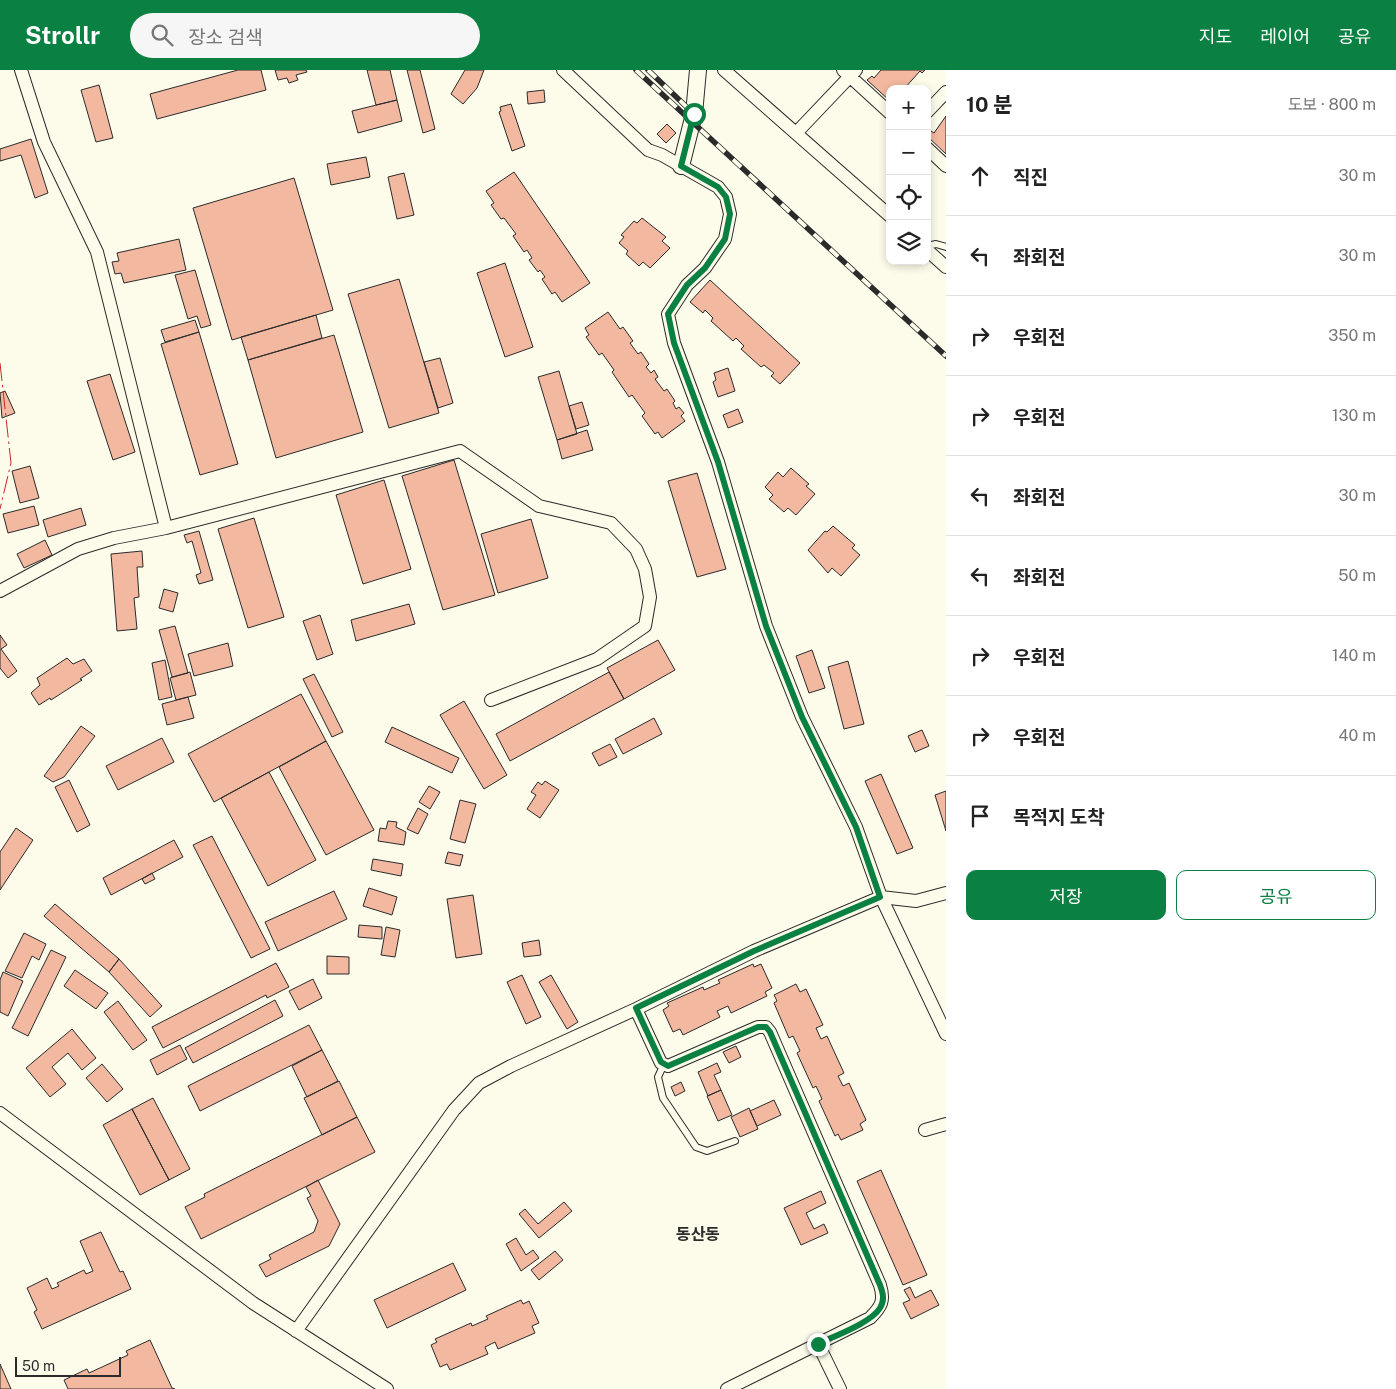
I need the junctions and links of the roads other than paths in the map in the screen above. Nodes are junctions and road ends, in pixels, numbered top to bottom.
1 (21, 70) edge
2 (563, 70) edge
3 (698, 70) edge
4 (724, 70) edge
5 (850, 72) edge
6 (946, 92) edge
7 (931, 108) edge
8 (886, 109) edge
9 (797, 132) junction
10 (931, 152) edge
11 (681, 166) junction
12 (946, 166) edge
13 (886, 212) edge
14 (931, 245) edge
15 (946, 247) edge
16 (931, 254) edge
17 (946, 267) edge
18 (166, 528) junction
19 (0, 591) edge
20 (491, 700) dead end
21 (946, 893) edge
22 (880, 897) junction
23 (636, 1008) junction
24 (946, 1034) edge
25 (664, 1064) junction
26 (0, 1113) edge
27 (946, 1124) edge
28 (925, 1130) dead end
29 (735, 1142) dead end
30 (296, 1331) junction
31 (818, 1344) junction
32 (387, 1389) edge
33 (727, 1389) edge
34 (840, 1389) edge

1 - 18 street
2 - 11 street
3 - 11 street
4 - 9 street
5 - 8 street
5 - 9 street
6 - 7 street
9 - 13 street
10 - 12 street
11 - 22 street
14 - 15 lane
16 - 17 street
18 - 19 street
18 - 20 street
21 - 22 street
22 - 23 street
22 - 24 street
23 - 25 street
23 - 30 street
25 - 29 lane
25 - 31 street
26 - 30 street
27 - 28 street
30 - 32 street
31 - 33 street
31 - 34 street

